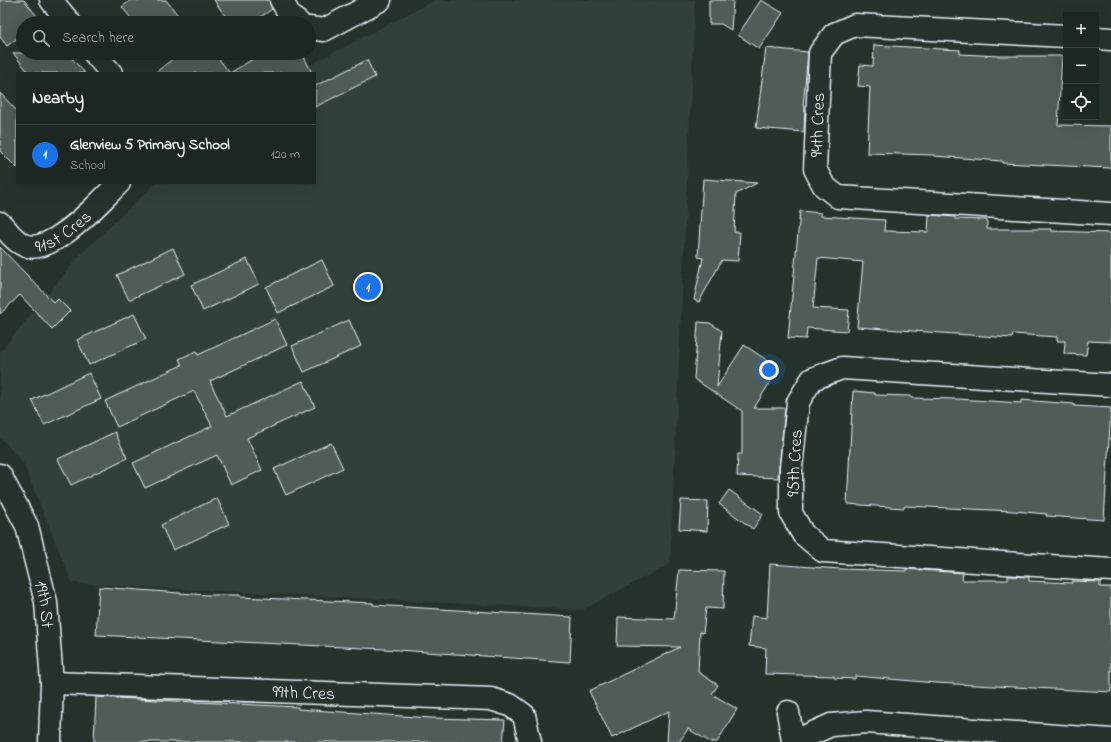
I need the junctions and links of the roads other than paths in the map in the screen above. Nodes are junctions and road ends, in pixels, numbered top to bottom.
1 (51, 0) edge
2 (281, 0) edge
3 (380, 0) edge
4 (64, 16) edge
5 (291, 16) edge
6 (316, 29) edge
7 (1063, 36) edge
8 (1099, 38) edge
9 (1111, 39) edge
10 (100, 60) edge
11 (110, 72) edge
12 (118, 184) edge
13 (1111, 214) edge
14 (0, 223) edge
15 (1111, 386) edge
16 (0, 475) edge
17 (1111, 570) edge
18 (52, 684) junction
19 (788, 712) dead end
20 (1111, 740) edge
21 (793, 741) edge
22 (50, 742) edge
23 (530, 742) edge

1 - 4 street
2 - 5 street
3 - 6 street
7 - 13 street, 94th Cres
8 - 9 street
10 - 11 street
12 - 14 street, 91st Cres
15 - 17 street, 95th Cres
16 - 18 street, 19th St
18 - 22 street, 19th St
18 - 23 street, 99th Cres
19 - 21 street
20 - 21 street

